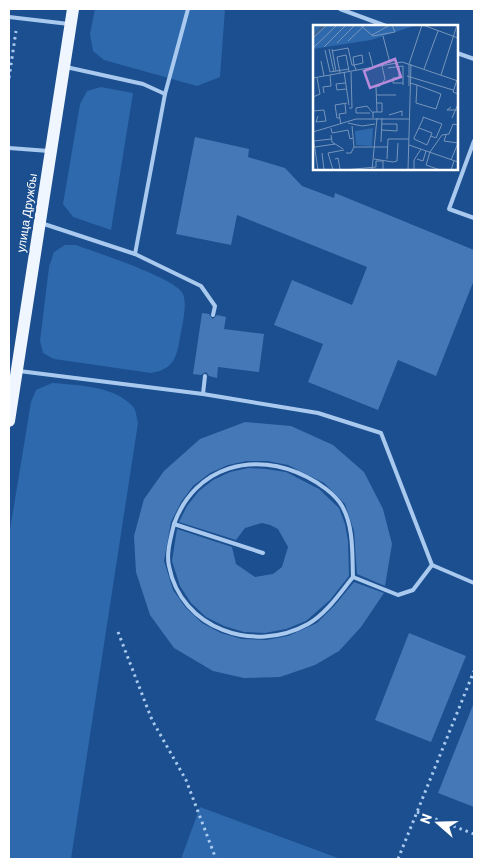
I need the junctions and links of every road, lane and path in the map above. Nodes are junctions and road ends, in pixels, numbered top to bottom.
1 (73, 9) edge
2 (188, 9) edge
3 (340, 9) edge
4 (9, 17) edge
5 (18, 18) junction
6 (71, 24) junction
7 (383, 25) edge
8 (458, 53) edge
9 (474, 59) edge
10 (64, 66) junction
11 (9, 78) edge
12 (165, 94) junction
13 (474, 142) edge
14 (9, 148) edge
15 (51, 152) junction
16 (474, 218) edge
17 (40, 222) junction
18 (136, 254) junction
19 (213, 315) dead end
20 (206, 376) dead end
21 (13, 377) edge
22 (203, 394) junction
23 (9, 421) edge
24 (174, 524) junction
25 (263, 553) dead end
26 (432, 566) junction
27 (353, 577) junction
28 (474, 583) edge
29 (118, 632) dead end
30 (474, 671) edge
31 (417, 812) junction
32 (474, 834) edge
33 (216, 859) edge
34 (398, 859) edge

1 - 6 main road, улица Дружбы
2 - 12 lane
3 - 7 lane
4 - 5 lane
5 - 6 lane
5 - 11 path
6 - 10 main road, улица Дружбы
8 - 9 lane
10 - 12 lane
10 - 15 main road, улица Дружбы
12 - 18 lane
13 - 16 lane
14 - 15 lane
15 - 17 main road, улица Дружбы
17 - 18 lane
17 - 21 main road, улица Дружбы
18 - 19 lane
20 - 22 lane
21 - 22 lane
21 - 23 main road, улица Дружбы
22 - 26 lane
24 - 25 lane
24 - 27 lane
24 - 27 lane
26 - 27 lane
26 - 28 lane
29 - 33 path
30 - 31 path
31 - 32 path
31 - 34 path

